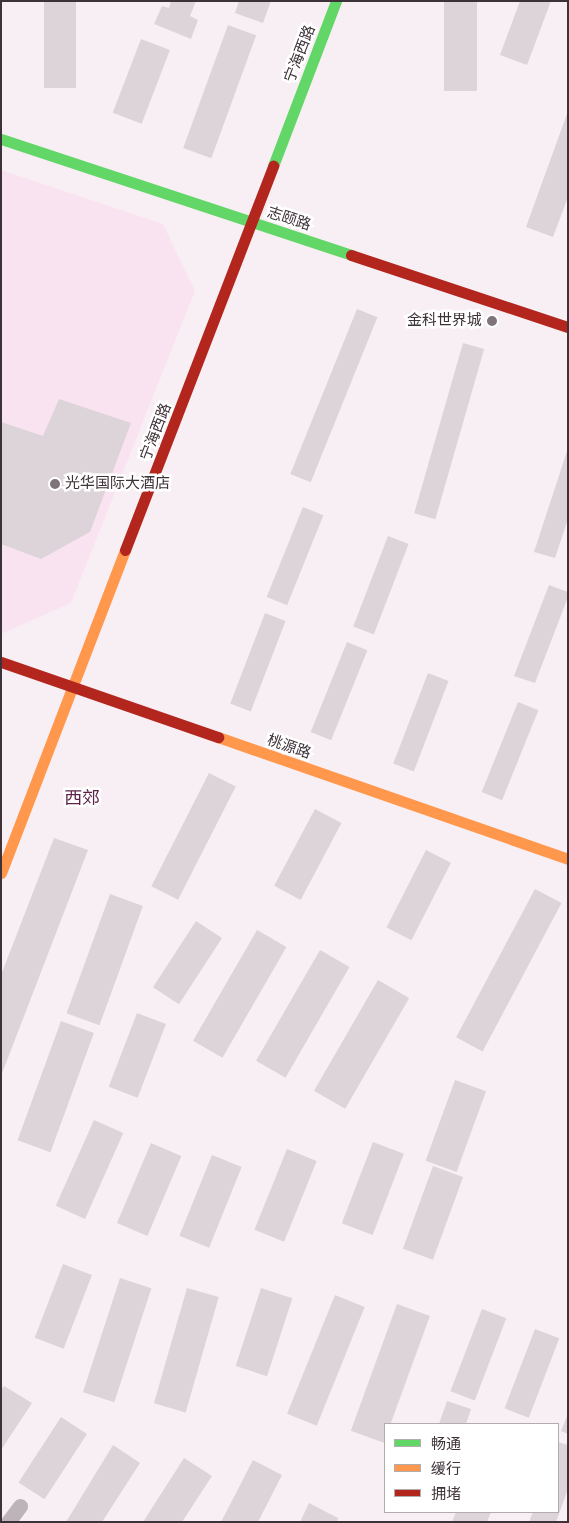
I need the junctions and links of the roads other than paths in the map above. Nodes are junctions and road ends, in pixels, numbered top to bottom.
1 (336, 1) edge
2 (1, 139) edge
3 (252, 222) junction
4 (568, 328) edge
5 (1, 662) edge
6 (73, 689) junction
7 (568, 859) edge
8 (1, 873) edge
9 (20, 1506) dead end
10 (8, 1522) edge

1 - 3 street, 宁海西路
2 - 3 street, 志颐路
3 - 4 street, 志颐路
3 - 6 street, 宁海西路
5 - 6 street, 桃源路
6 - 7 street, 桃源路
6 - 8 street, 宁海西路
9 - 10 street

